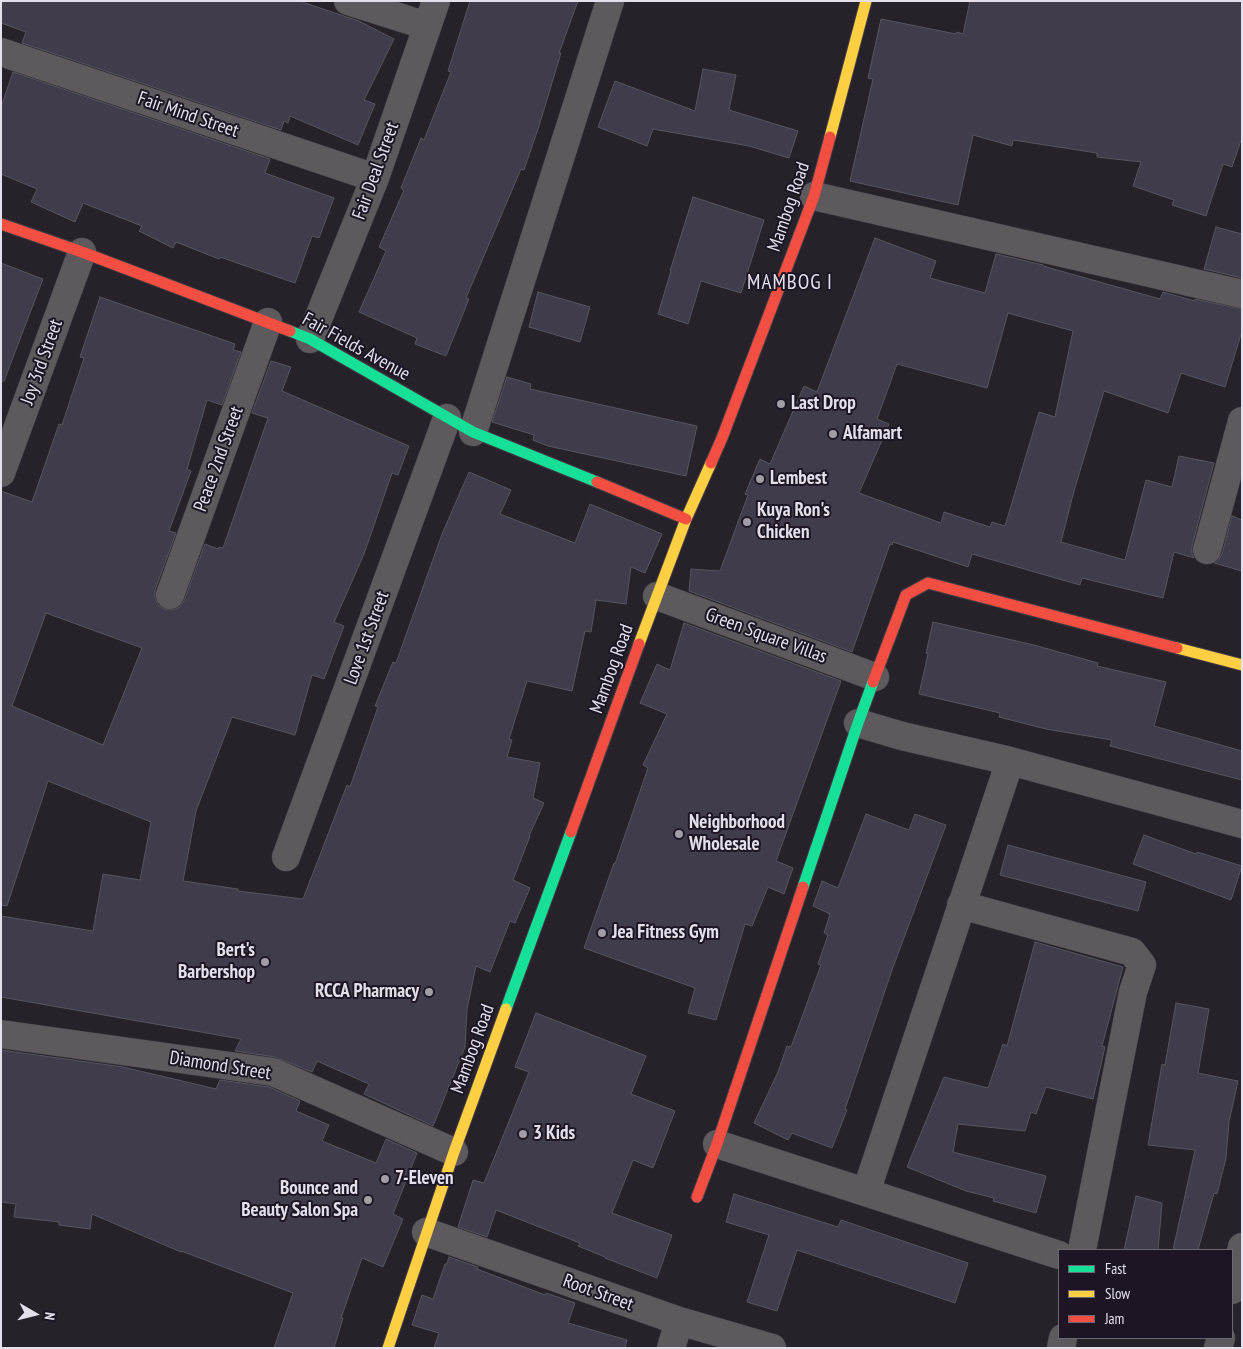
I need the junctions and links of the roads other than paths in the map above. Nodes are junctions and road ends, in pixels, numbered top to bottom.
1 (348, 1) edge
2 (436, 1) edge
3 (610, 1) edge
4 (866, 1) edge
5 (427, 26) junction
6 (1, 52) edge
7 (375, 178) junction
8 (814, 196) junction
9 (1, 224) edge
10 (82, 252) junction
11 (1242, 294) edge
12 (268, 322) junction
13 (310, 338) junction
14 (447, 418) junction
15 (1242, 421) edge
16 (473, 432) junction
17 (1, 473) edge
18 (686, 519) junction
19 (1208, 550) dead end
20 (170, 595) dead end
21 (657, 596) junction
22 (1242, 665) edge
23 (875, 677) junction
24 (858, 722) junction
25 (1010, 761) junction
26 (1242, 824) edge
27 (286, 857) dead end
28 (961, 904) junction
29 (1, 1034) edge
30 (717, 1144) junction
31 (454, 1152) junction
32 (866, 1192) junction
33 (698, 1197) dead end
34 (426, 1232) junction
35 (1242, 1247) edge
36 (1082, 1249) edge
37 (1058, 1255) edge
38 (1233, 1286) edge
39 (679, 1321) junction
40 (388, 1348) edge
41 (671, 1348) edge
42 (772, 1348) edge

1 - 5 street
2 - 5 street, Fair Deal Street
3 - 16 street
4 - 8 street, Mambog Road
5 - 7 street, Fair Deal Street
6 - 7 street, Fair Mind Street
7 - 13 street, Fair Deal Street
8 - 11 street
8 - 18 street, Mambog Road
9 - 10 street, Fair Fields Avenue
10 - 12 street, Fair Fields Avenue
10 - 17 street, Joy 3rd Street
12 - 13 street, Fair Fields Avenue
12 - 20 street, Peace 2nd Street
13 - 14 street, Fair Fields Avenue
14 - 16 street, Fair Fields Avenue
14 - 27 street, Love 1st Street
15 - 19 street
16 - 18 street, Fair Fields Avenue
18 - 21 street, Mambog Road
21 - 23 street, Green Square Villas
21 - 31 street, Mambog Road
22 - 23 street
23 - 24 street
24 - 25 street
24 - 30 street
25 - 26 street
25 - 28 street
28 - 32 street
28 - 36 street
29 - 31 street, Diamond Street
30 - 32 street
30 - 33 street
31 - 34 street, Mambog Road
32 - 37 street
34 - 39 street, Root Street
34 - 40 street, Mambog Road
35 - 38 street
39 - 41 street
39 - 42 street, Root Street

